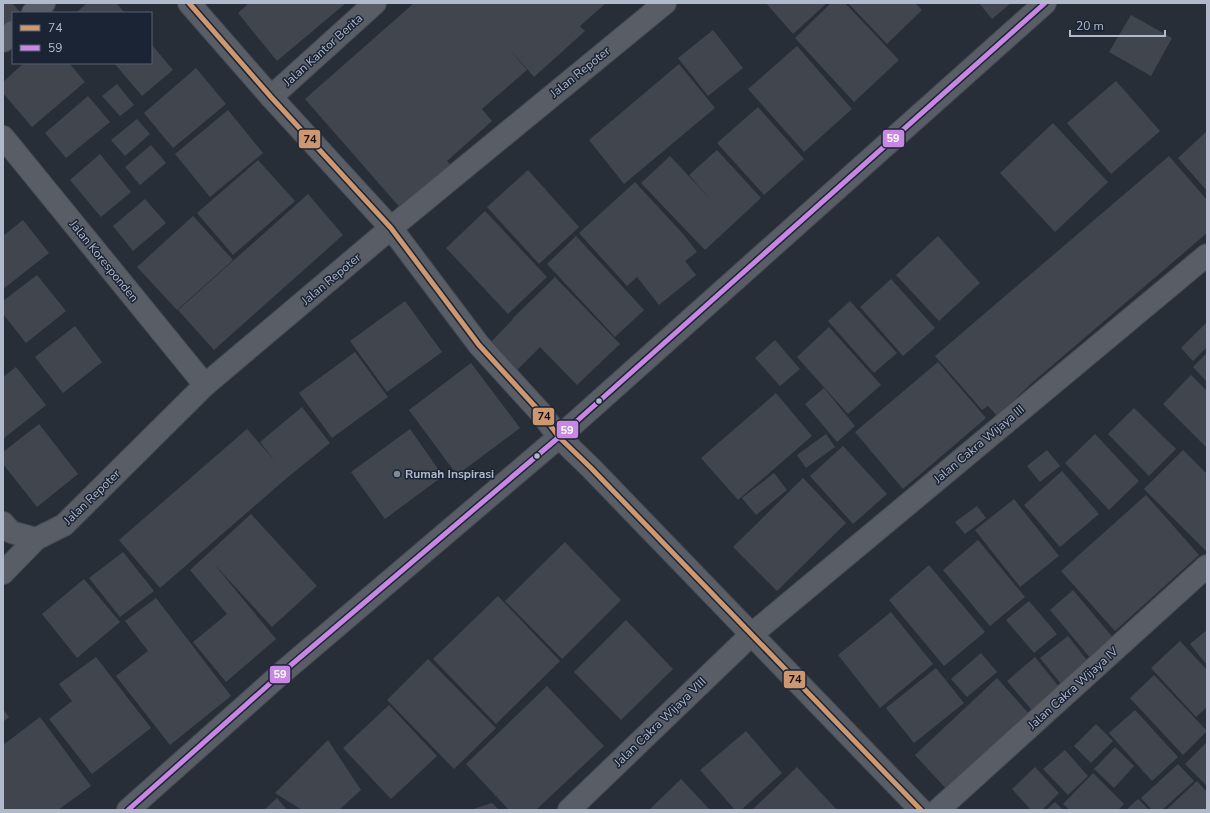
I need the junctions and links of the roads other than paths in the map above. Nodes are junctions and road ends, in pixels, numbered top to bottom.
1 (44, 3) edge
2 (189, 3) edge
3 (375, 3) edge
4 (665, 3) edge
5 (1045, 3) edge
6 (34, 12) edge
7 (12, 33) edge
8 (3, 41) edge
9 (271, 97) junction
10 (3, 137) edge
11 (391, 228) junction
12 (1207, 254) edge
13 (205, 385) junction
14 (558, 437) junction
15 (3, 523) edge
16 (36, 539) junction
17 (1207, 566) edge
18 (3, 573) edge
19 (752, 634) junction
20 (128, 810) edge
21 (569, 810) edge
22 (922, 810) edge
23 (938, 810) edge

1 - 6 street
2 - 9 street
3 - 9 street, Jalan Kantor Berita
4 - 11 street, Jalan Repoter
5 - 14 street
7 - 8 street
9 - 11 street
10 - 13 street, Jalan Koresponden
11 - 13 street, Jalan Repoter
11 - 14 street
12 - 19 street, Jalan Cakra Wijaya III
13 - 16 street, Jalan Repoter
14 - 19 street
14 - 20 street
15 - 16 street
16 - 18 street, Jalan Repoter
17 - 23 street, Jalan Cakra Wijaya IV
19 - 21 street, Jalan Cakra Wijaya VIII
19 - 22 street

